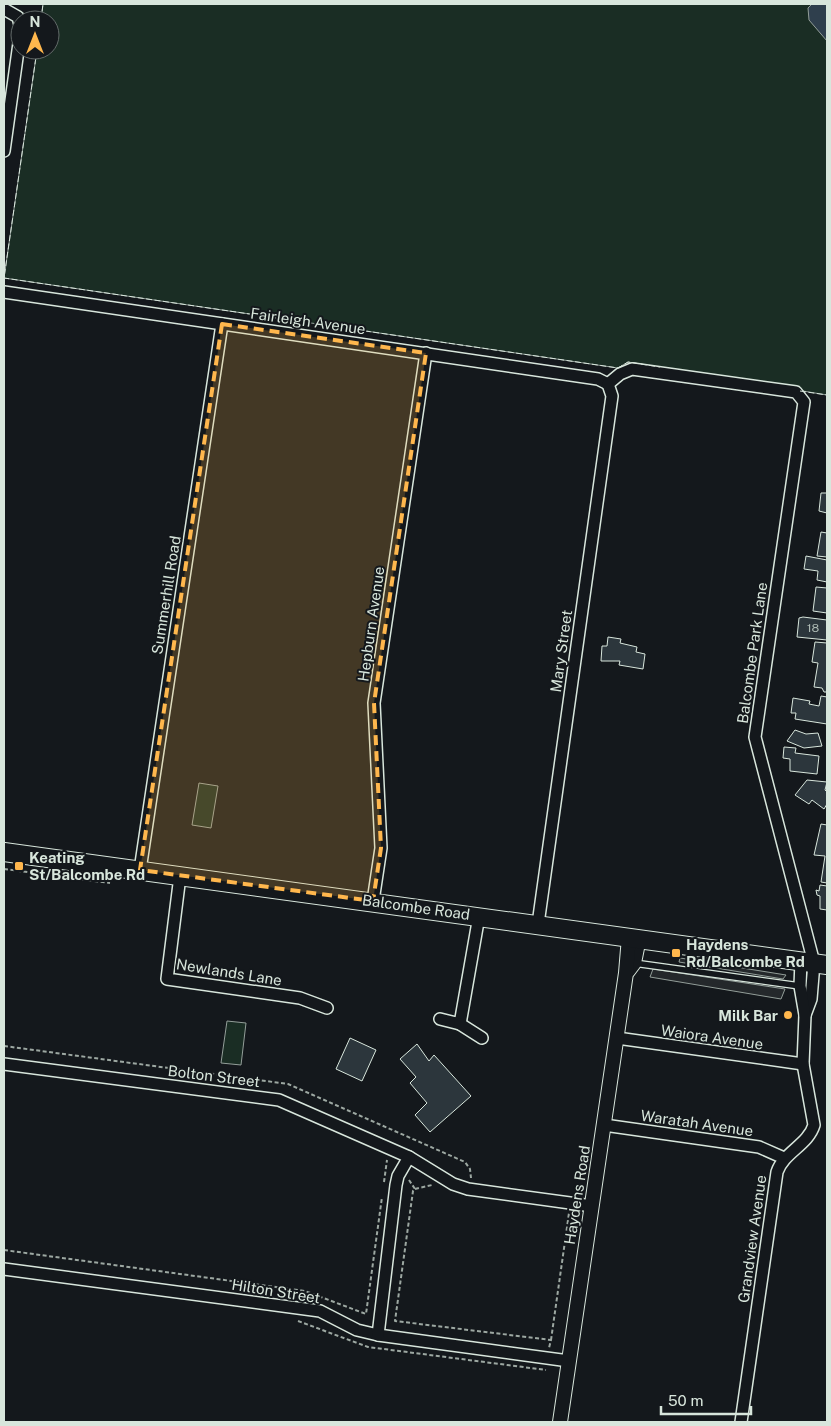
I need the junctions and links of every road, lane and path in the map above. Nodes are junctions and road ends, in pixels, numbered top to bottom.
1 (17, 60) edge
2 (4, 151) edge
3 (4, 292) edge
4 (222, 324) junction
5 (426, 353) junction
6 (608, 384) junction
7 (4, 852) edge
8 (140, 870) junction
9 (180, 876) junction
10 (373, 902) junction
11 (479, 916) junction
12 (538, 924) junction
13 (634, 938) junction
14 (814, 963) edge
15 (630, 968) junction
16 (800, 986) junction
17 (327, 1008) dead end
18 (806, 1015) junction
19 (440, 1019) dead end
20 (460, 1024) junction
21 (482, 1038) dead end
22 (617, 1038) junction
23 (4, 1064) edge
24 (803, 1064) junction
25 (604, 1125) junction
26 (784, 1158) junction
27 (406, 1162) junction
28 (471, 1178) dead end
29 (449, 1181) junction
30 (415, 1189) junction
31 (571, 1203) junction
32 (592, 1206) junction
33 (4, 1250) edge
34 (4, 1269) edge
35 (297, 1321) dead end
36 (378, 1335) junction
37 (551, 1340) junction
38 (548, 1358) junction
39 (569, 1360) junction
40 (560, 1422) edge
41 (741, 1422) edge

1 - 2 street
3 - 4 street, Fairleigh Avenue
4 - 5 street, Fairleigh Avenue
4 - 8 street, Summerhill Road
5 - 6 street, Fairleigh Avenue
5 - 10 street, Hepburn Avenue
6 - 12 street, Mary Street
6 - 14 street, Balcombe Park Lane
7 - 8 main road, Balcombe Road
8 - 9 main road, Balcombe Road
9 - 10 main road, Balcombe Road
9 - 17 street, Newlands Lane
10 - 11 main road, Balcombe Road
11 - 12 main road, Balcombe Road
11 - 20 street
12 - 13 main road, Balcombe Road
13 - 14 main road, Balcombe Road
13 - 15 street, Haydens Road
14 - 16 street, Grandview Avenue
14 - 18 street, Grandview Avenue
15 - 16 lane
15 - 22 street, Haydens Road
16 - 18 street, Grandview Avenue
18 - 24 street, Grandview Avenue
19 - 20 street
20 - 21 street
22 - 24 street, Waiora Avenue
22 - 25 street, Haydens Road
23 - 27 street, Bolton Street
24 - 26 street, Grandview Avenue
25 - 26 street, Waratah Avenue
25 - 32 street, Haydens Road
26 - 41 street, Grandview Avenue
27 - 29 street, Bolton Street
27 - 30 path
27 - 33 path
27 - 36 street
28 - 29 path
29 - 30 path
29 - 31 street, Bolton Street
30 - 37 path
31 - 32 street, Bolton Street
31 - 37 path
32 - 39 street, Haydens Road
34 - 36 street, Hilton Street
35 - 38 path
36 - 38 street, Hilton Street
37 - 38 path
38 - 39 street, Hilton Street
39 - 40 street, Haydens Road

